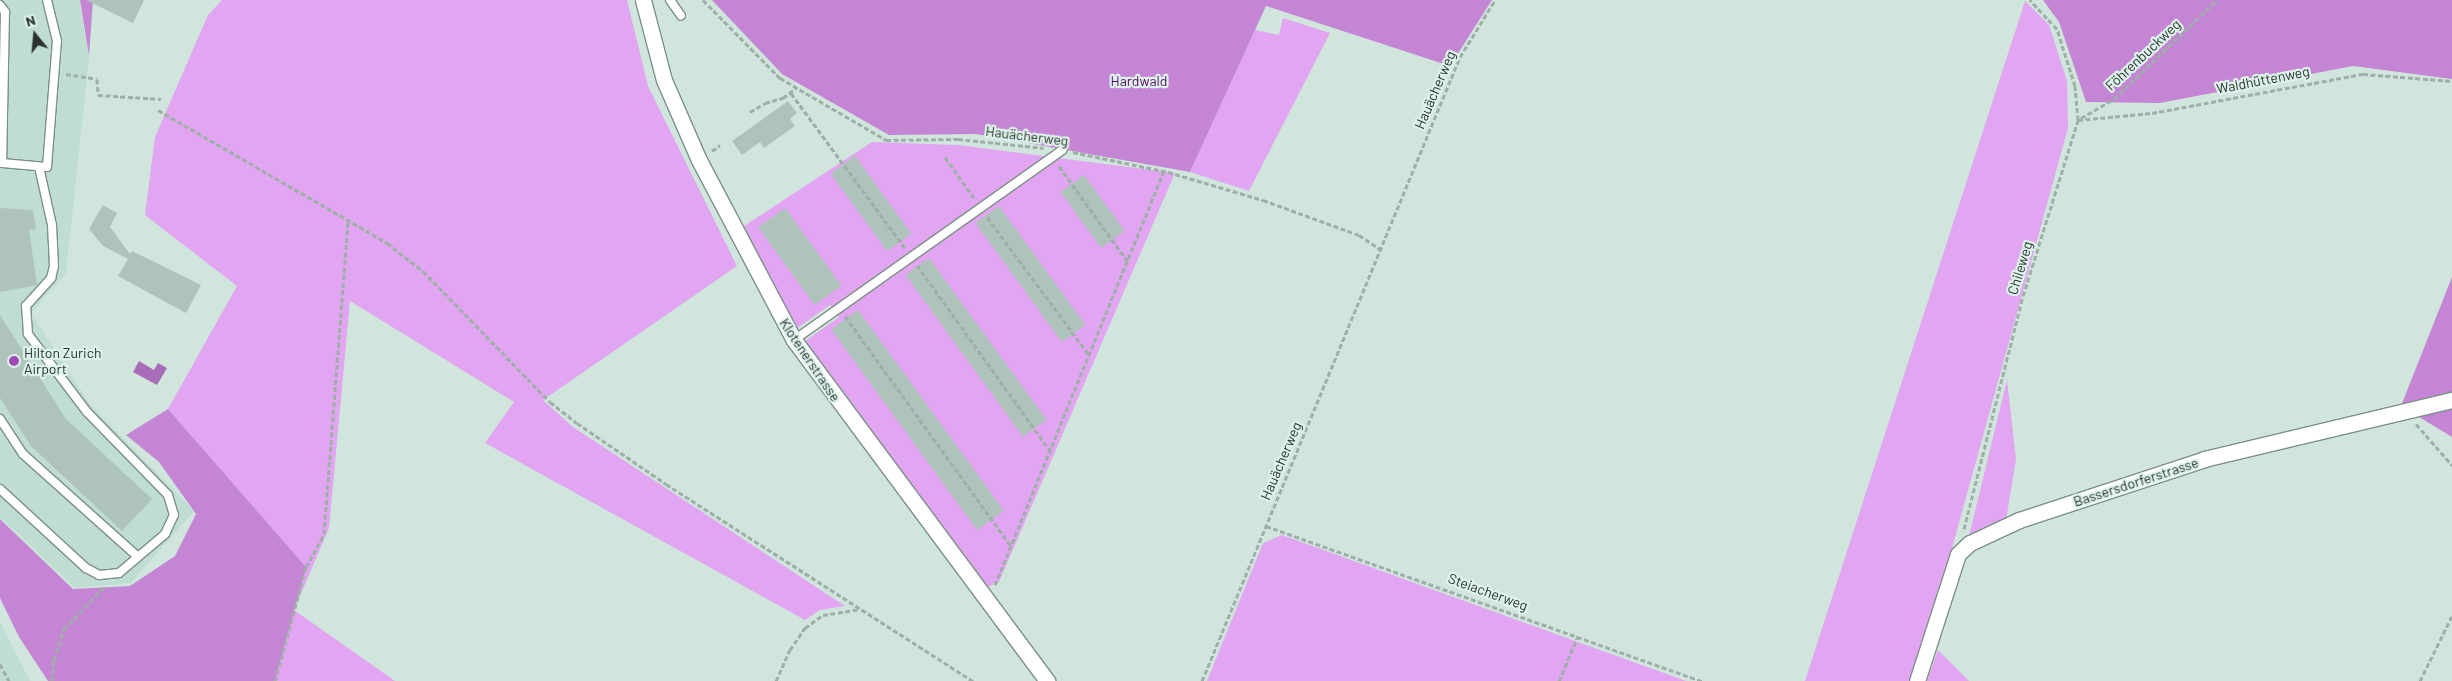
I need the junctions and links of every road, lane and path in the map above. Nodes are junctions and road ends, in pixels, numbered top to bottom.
1 (47, 0) edge
2 (643, 0) edge
3 (670, 0) edge
4 (703, 0) edge
5 (1495, 0) edge
6 (2030, 0) edge
7 (2217, 0) edge
8 (0, 5) edge
9 (681, 16) dead end
10 (77, 75) dead end
11 (2452, 81) edge
12 (797, 87) junction
13 (791, 93) junction
14 (161, 99) dead end
15 (158, 110) dead end
16 (750, 112) dead end
17 (2078, 120) junction
18 (1062, 150) junction
19 (945, 157) dead end
20 (1053, 157) junction
21 (39, 166) junction
22 (1164, 171) junction
23 (980, 207) junction
24 (348, 220) junction
25 (1381, 250) junction
26 (913, 259) junction
27 (1128, 262) junction
28 (840, 310) junction
29 (794, 340) junction
30 (1090, 356) junction
31 (2452, 400) edge
32 (2406, 413) junction
33 (0, 419) edge
34 (1051, 452) junction
35 (2452, 465) edge
36 (0, 489) edge
37 (1266, 526) junction
38 (1012, 547) junction
39 (1958, 554) junction
40 (138, 557) junction
41 (110, 576) junction
42 (986, 598) junction
43 (859, 609) junction
44 (2452, 616) edge
45 (1578, 636) junction
46 (0, 664) edge
47 (9, 681) edge
48 (52, 681) edge
49 (275, 681) edge
50 (776, 681) edge
51 (973, 681) edge
52 (1047, 681) edge
53 (1202, 681) edge
54 (1559, 681) edge
55 (1702, 681) edge
56 (1917, 681) edge
57 (2420, 681) edge

1 - 21 lane
2 - 29 street, Klotenerstrasse
3 - 9 lane
4 - 12 path, Hauächerweg
5 - 25 path, Hauächerweg
6 - 17 path, Chileweg
7 - 17 path, Föhrenbuckweg
8 - 21 lane
10 - 14 path
11 - 17 path, Waldhüttenweg
12 - 13 path
12 - 18 path, Hauächerweg
13 - 16 path
13 - 26 path
15 - 24 path
17 - 39 path, Chileweg
18 - 20 lane
18 - 22 path, Hauächerweg
19 - 23 path
20 - 23 lane
20 - 27 path
21 - 40 lane
22 - 25 path, Hauächerweg
22 - 27 path
23 - 26 lane
23 - 30 path
24 - 43 path
24 - 49 path
25 - 37 path, Hauächerweg
26 - 28 lane
26 - 34 path
27 - 30 path
28 - 29 lane
28 - 38 path
29 - 42 street, Klotenerstrasse
30 - 34 path
31 - 32 street, Bassersdorferstrasse
32 - 35 path
32 - 39 street, Bassersdorferstrasse
33 - 40 lane
34 - 38 path
36 - 41 lane
37 - 45 path, Steiacherweg
37 - 53 path, Hauächerweg
38 - 42 path
39 - 56 street
40 - 41 lane
41 - 48 path
42 - 52 street, Klotenerstrasse
43 - 50 path
43 - 51 path
44 - 57 path
45 - 54 path
45 - 55 path, Steiacherweg
46 - 47 path

